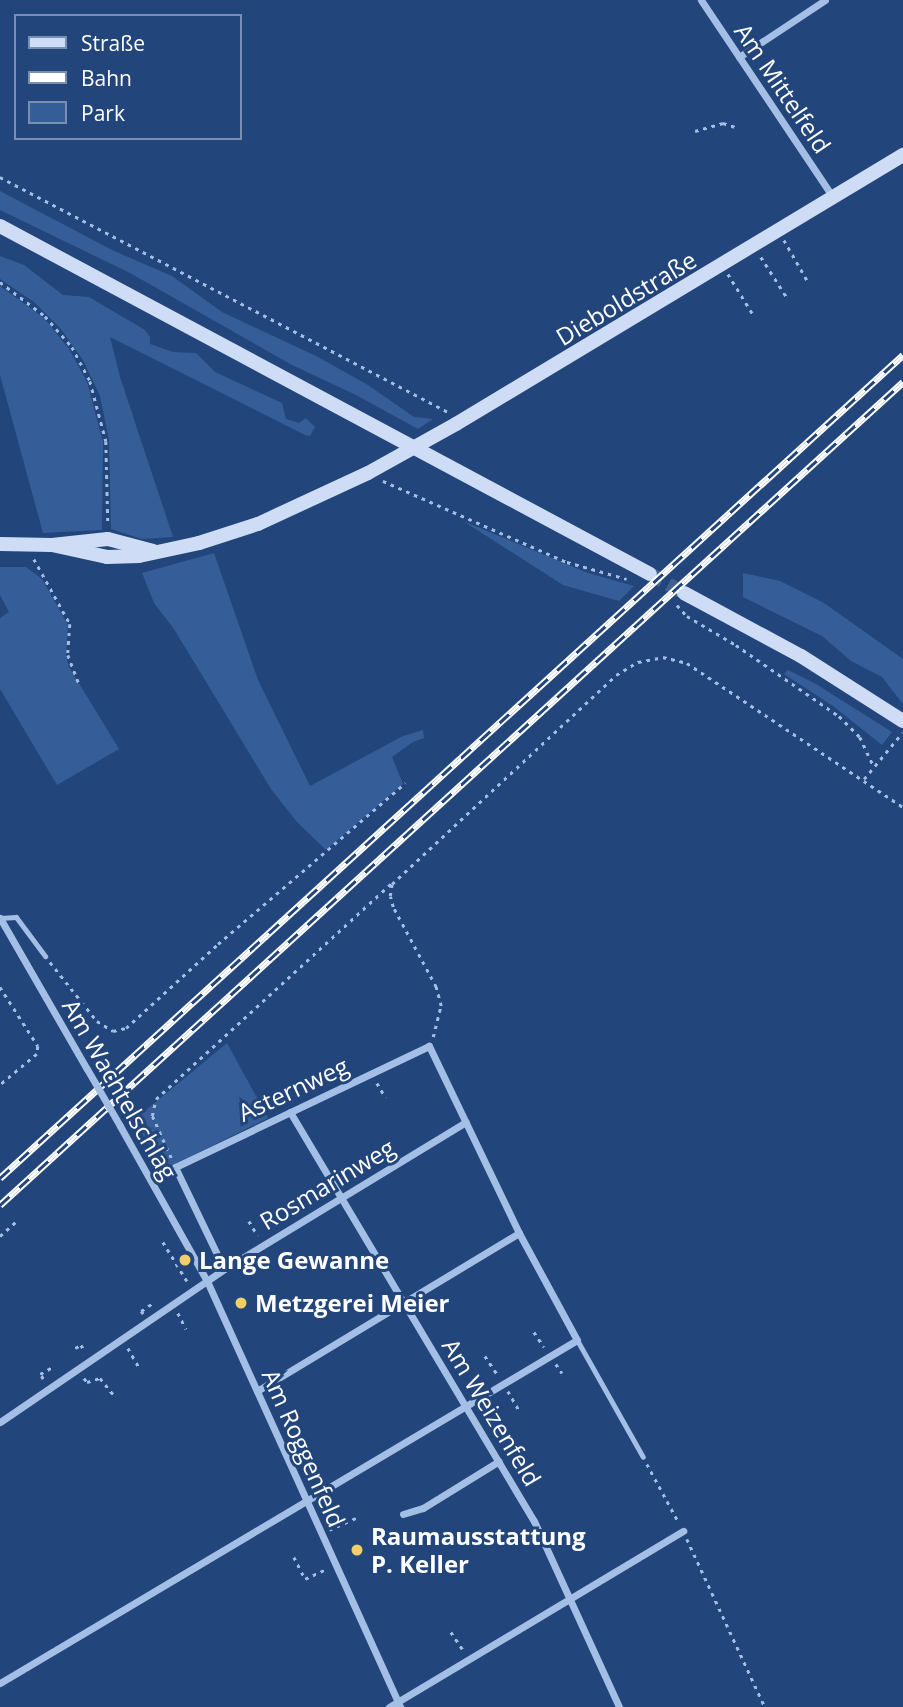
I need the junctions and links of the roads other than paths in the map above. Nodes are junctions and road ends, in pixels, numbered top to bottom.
1 (701, 0) edge
2 (825, 0) edge
3 (738, 57) junction
4 (903, 155) edge
5 (834, 197) junction
6 (0, 226) edge
7 (0, 544) edge
8 (52, 545) junction
9 (158, 552) junction
10 (650, 574) tunnel mouth
11 (679, 598) tunnel mouth
12 (903, 720) edge
13 (0, 918) edge
14 (46, 956) road end
15 (290, 1112) junction
16 (466, 1122) junction
17 (341, 1199) junction
18 (519, 1233) junction
19 (224, 1269) junction
20 (207, 1281) junction
21 (404, 1303) junction
22 (577, 1340) junction
23 (257, 1391) junction
24 (467, 1406) junction
25 (0, 1422) edge
26 (643, 1457) road end
27 (499, 1461) junction
28 (307, 1503) junction
29 (403, 1514) dead end
30 (683, 1531) road end
31 (569, 1597) junction
32 (0, 1683) edge
33 (399, 1704) edge
34 (389, 1707) edge
35 (619, 1707) edge

1 - 3 street, Am Mittelfeld
2 - 3 street
3 - 5 street, Am Mittelfeld
4 - 5 street, Dieboldstraße
5 - 9 street, Dieboldstraße, bridge
6 - 10 street
7 - 8 street
8 - 9 street, Dieboldstraße
8 - 9 street
11 - 12 street
13 - 14 lane
13 - 20 street, Am Wachtelschlag, bridge
15 - 16 street, Asternweg
15 - 17 street, Am Weizenfeld
15 - 19 street, Asternweg
16 - 17 street, Rosmarinweg
16 - 18 street
17 - 19 street, Rosmarinweg
17 - 21 street, Am Weizenfeld
18 - 21 street
18 - 22 street
19 - 20 street, Rosmarinweg
20 - 23 street, Am Roggenfeld
20 - 25 street, Rosmarinweg
21 - 23 street
21 - 24 street, Am Weizenfeld
22 - 24 street
22 - 26 lane
23 - 28 street, Am Roggenfeld
24 - 27 street, Am Weizenfeld
24 - 28 street
27 - 29 street
27 - 31 street, Am Weizenfeld
28 - 32 street
28 - 33 street, Am Roggenfeld
30 - 31 street
31 - 33 street
31 - 35 street, Am Weizenfeld
33 - 34 street

